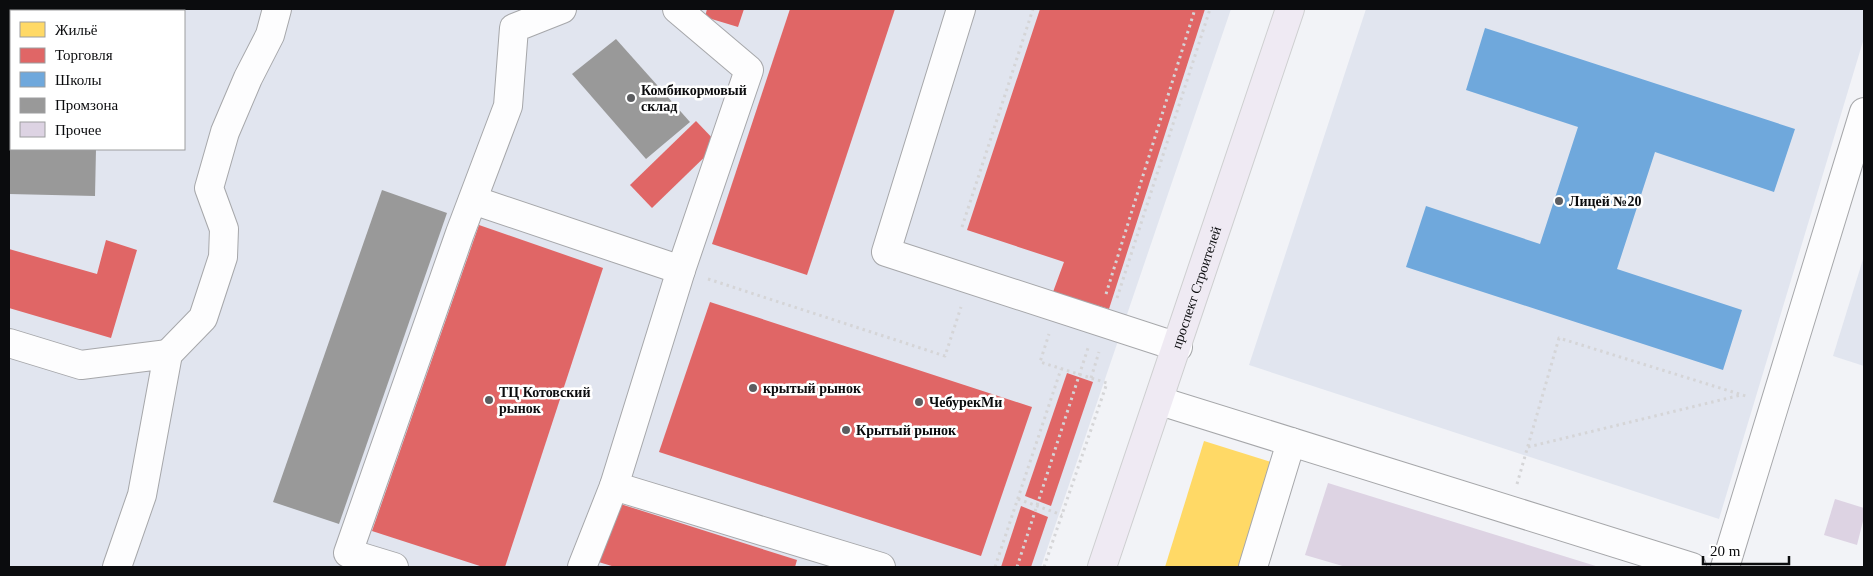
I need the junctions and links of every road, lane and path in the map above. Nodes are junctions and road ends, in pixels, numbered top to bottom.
1 (277, 9) edge
2 (562, 9) edge
3 (677, 9) edge
4 (961, 9) edge
5 (1033, 9) edge
6 (1195, 9) edge
7 (1210, 9) edge
8 (1290, 9) edge
9 (1864, 112) edge
10 (473, 200) junction
11 (962, 228) dead end
12 (681, 270) junction
13 (970, 280) junction
14 (1056, 307) junction
15 (1103, 322) junction
16 (9, 344) edge
17 (1178, 347) junction
18 (168, 354) junction
19 (1061, 368) junction
20 (1080, 374) junction
21 (1091, 378) junction
22 (1742, 395) junction
23 (1160, 401) junction
24 (1775, 405) junction
25 (1291, 442) junction
26 (1528, 448) junction
27 (1517, 485) dead end
28 (614, 486) junction
29 (1018, 499) junction
30 (1036, 506) junction
31 (1062, 515) junction
32 (117, 567) edge
33 (394, 567) edge
34 (582, 567) edge
35 (881, 567) edge
36 (995, 567) edge
37 (1016, 567) edge
38 (1044, 567) edge
39 (1102, 567) edge
40 (1253, 567) edge
41 (1692, 567) edge
42 (1725, 567) edge

1 - 18 lane
2 - 10 lane
3 - 12 lane
4 - 13 lane
5 - 11 path
6 - 15 path
7 - 15 path
8 - 17 main road, проспект Строителей
9 - 24 lane
10 - 12 lane
10 - 33 lane
12 - 13 path
12 - 28 lane
13 - 14 lane
14 - 15 lane
14 - 19 path
15 - 17 lane
15 - 20 path
15 - 21 path
16 - 18 lane
17 - 23 main road, проспект Строителей
18 - 32 lane
19 - 20 path
19 - 29 path
20 - 21 path
20 - 30 path
21 - 31 path
22 - 24 path
22 - 26 path
22 - 26 path
23 - 25 lane
23 - 39 main road, проспект Строителей
24 - 42 lane
25 - 40 lane
25 - 41 lane
26 - 27 path
28 - 34 lane
28 - 35 lane
29 - 30 path
29 - 36 path
30 - 31 path
30 - 37 path
31 - 38 path

